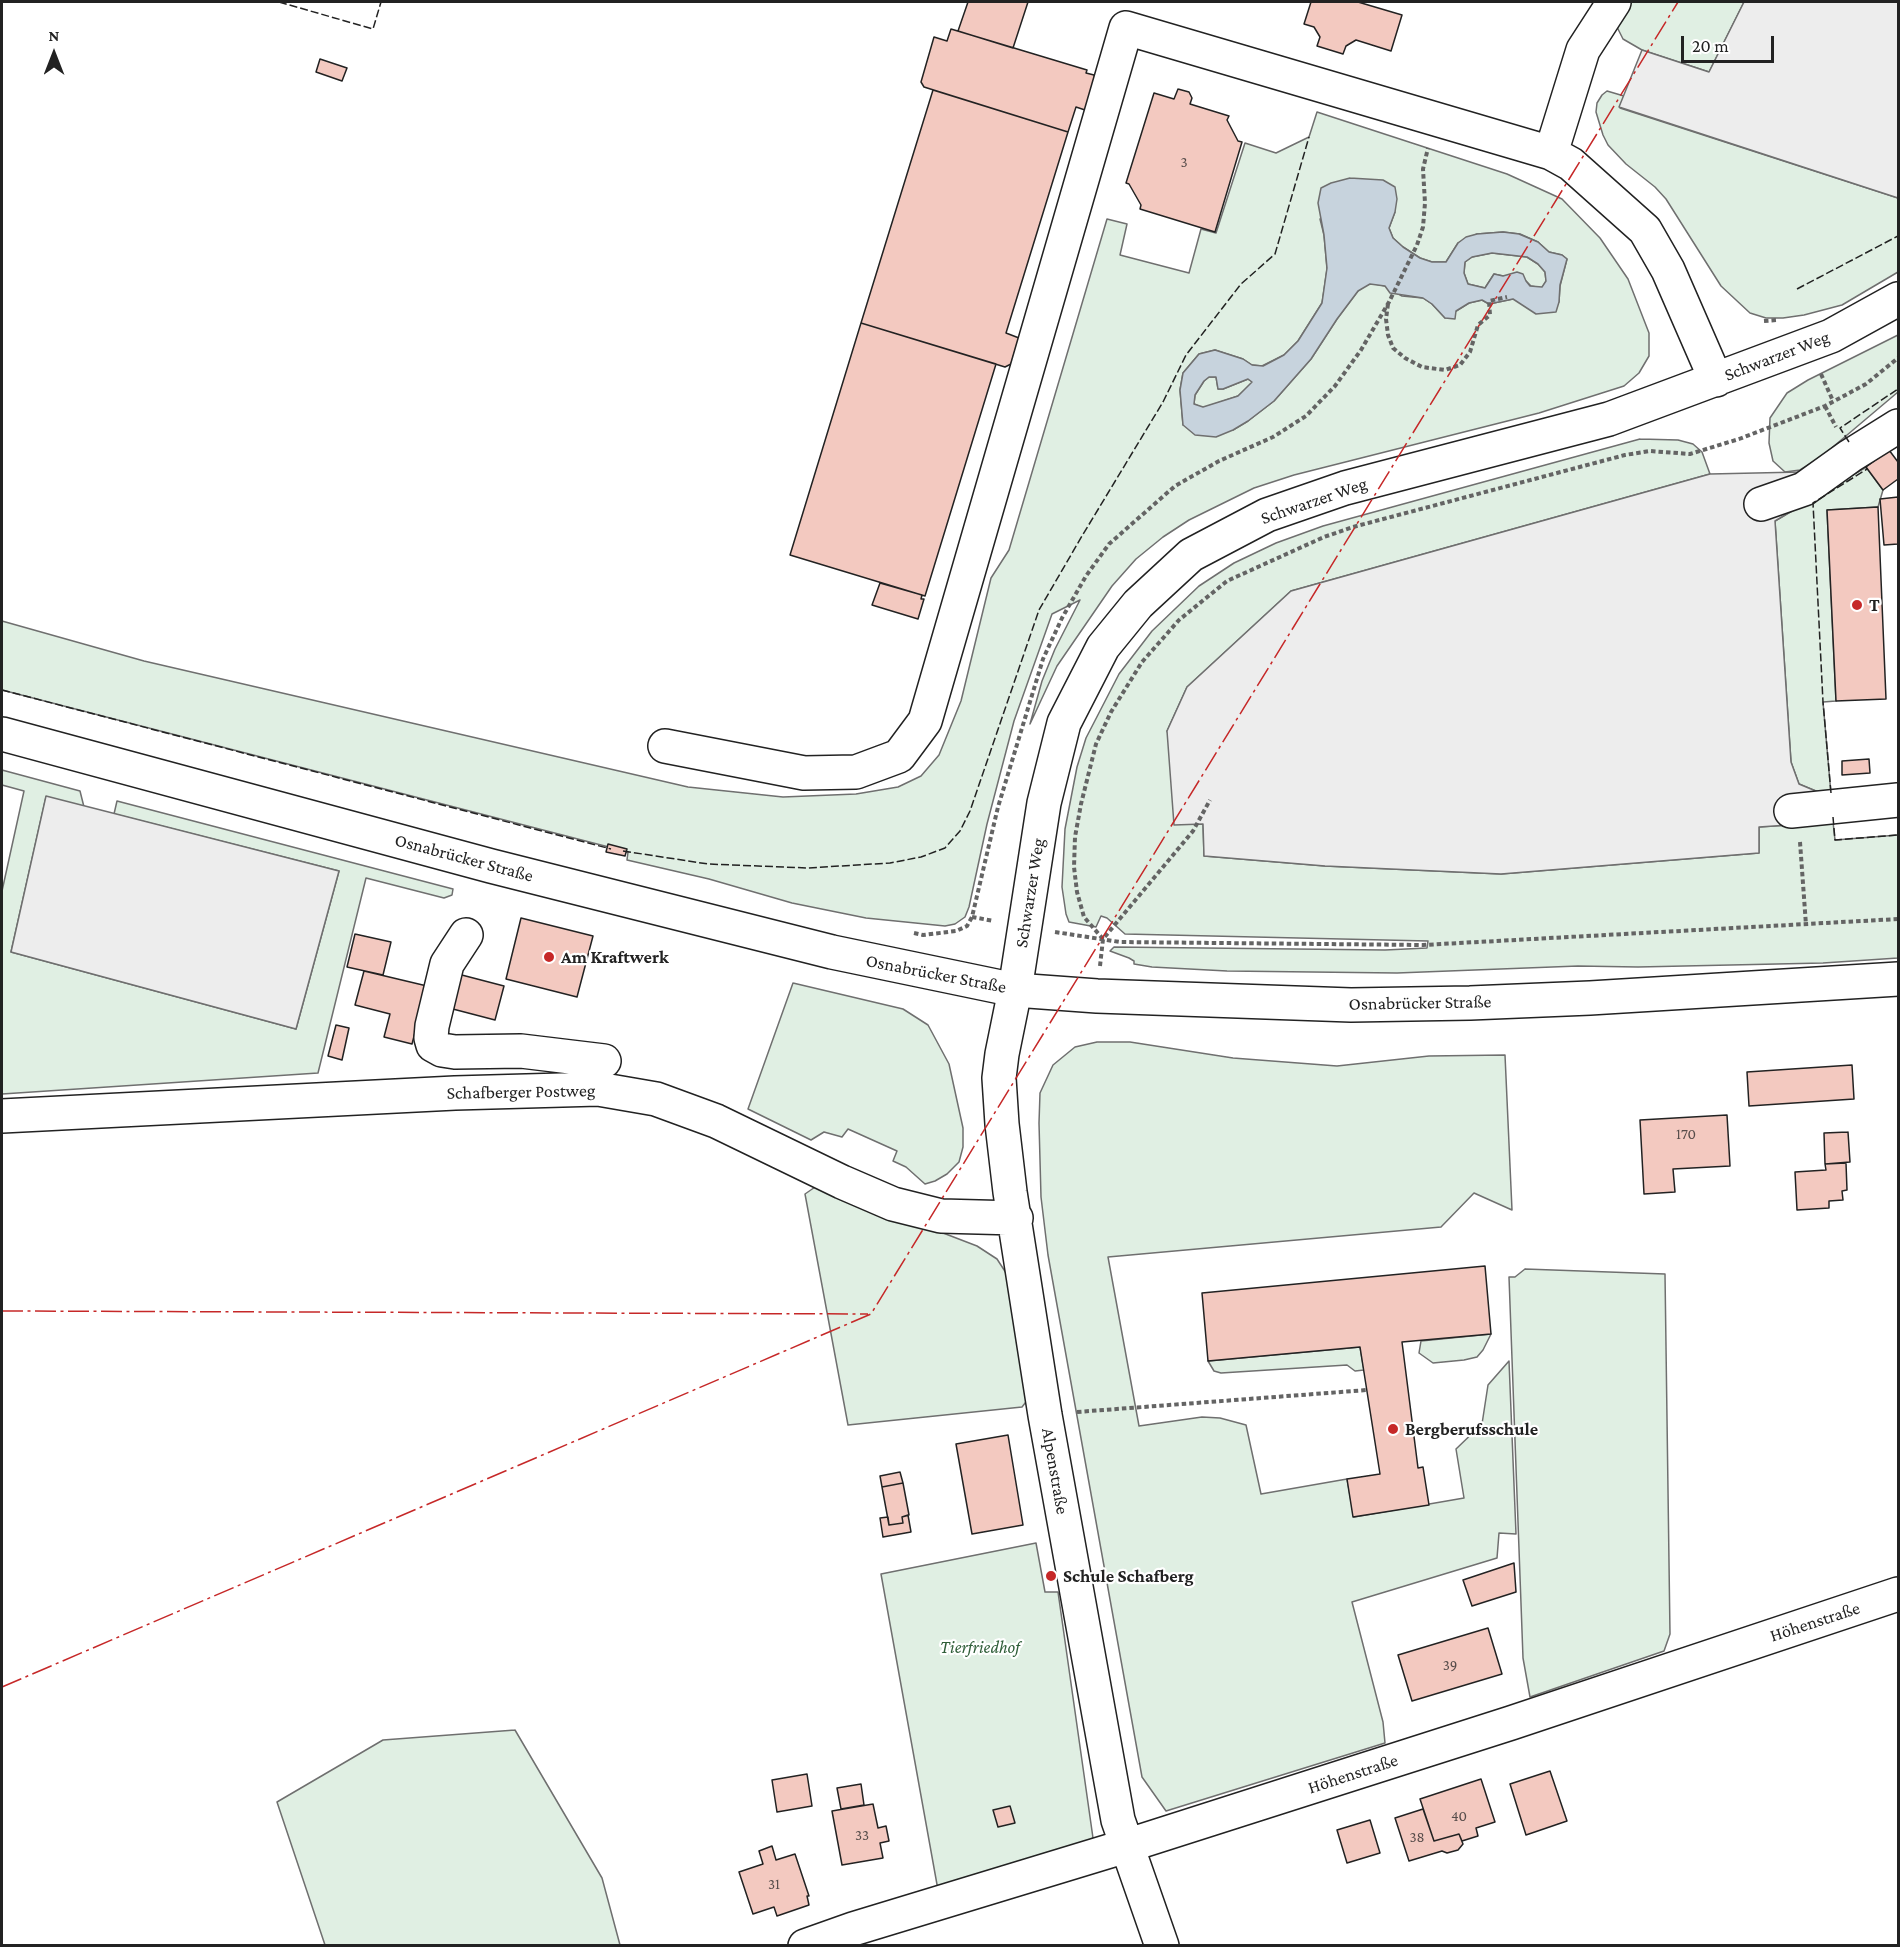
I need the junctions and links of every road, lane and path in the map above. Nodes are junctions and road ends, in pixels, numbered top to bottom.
1 (1614, 2) edge
2 (1436, 118) junction
3 (1551, 153) junction
4 (1507, 297) dead end
5 (1899, 299) edge
6 (1899, 358) edge
7 (1716, 380) junction
8 (1899, 426) edge
9 (1761, 504) dead end
10 (2, 734) edge
11 (665, 746) dead end
12 (1210, 800) dead end
13 (1899, 800) edge
14 (1791, 811) joint
15 (972, 917) dead end
16 (1899, 919) edge
17 (1806, 925) junction
18 (466, 935) dead end
19 (923, 935) dead end
20 (1103, 939) junction
21 (1899, 979) edge
22 (1015, 990) junction
23 (604, 1061) dead end
24 (2, 1116) edge
25 (1016, 1218) junction
26 (1367, 1390) dead end
27 (1045, 1414) junction
28 (1899, 1594) edge
29 (1126, 1846) junction
30 (805, 1946) edge
31 (1162, 1946) edge

1 - 3 street
2 - 3 street
2 - 4 path
2 - 11 street
3 - 7 street
5 - 7 street, Schwarzer Weg
6 - 20 path
7 - 22 street, Schwarzer Weg
8 - 9 street
10 - 22 street, Osnabrücker Straße
12 - 20 path
13 - 14 street
14 - 17 path
15 - 19 path
16 - 17 path
17 - 20 path
18 - 23 street
21 - 22 street, Osnabrücker Straße
22 - 25 street, Alpenstraße
24 - 25 street, Schafberger Postweg
25 - 27 street, Alpenstraße
26 - 27 path
27 - 29 street, Alpenstraße
28 - 29 street, Höhenstraße
29 - 30 street, Höhenstraße
29 - 31 street, Alpenstraße

